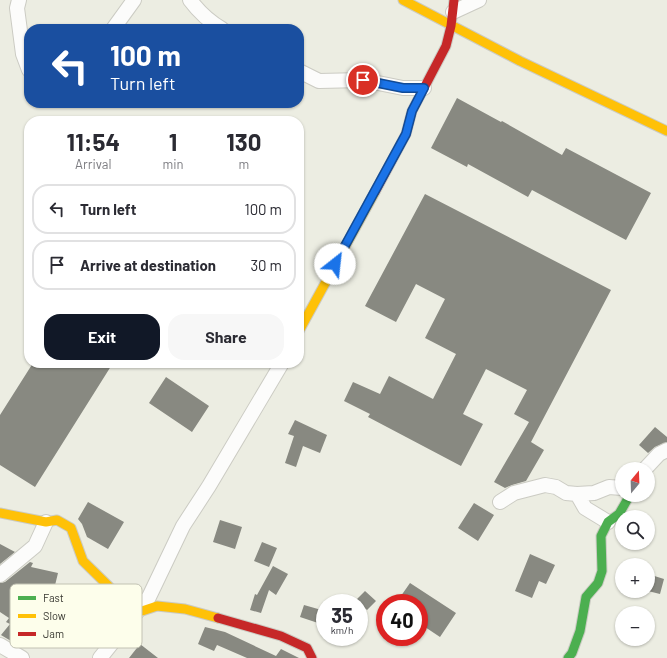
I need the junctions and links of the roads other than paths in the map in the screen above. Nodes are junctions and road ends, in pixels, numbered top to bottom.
1 (19, 0) edge
2 (134, 0) edge
3 (190, 0) edge
4 (404, 0) edge
5 (480, 0) edge
6 (453, 13) edge
7 (117, 24) edge
8 (214, 24) edge
9 (24, 59) edge
10 (304, 74) edge
11 (424, 88) junction
12 (667, 131) edge
13 (304, 322) edge
14 (279, 368) edge
15 (667, 450) edge
16 (652, 462) edge
17 (615, 488) edge
18 (577, 494) junction
19 (500, 502) dead end
20 (626, 502) edge
21 (0, 513) edge
22 (46, 522) junction
23 (608, 522) junction
24 (0, 575) edge
25 (104, 584) edge
26 (142, 606) edge
27 (142, 611) edge
28 (0, 645) edge
29 (108, 648) edge
30 (22, 658) edge
31 (100, 658) edge
32 (312, 658) edge
33 (568, 658) edge

1 - 9 street
2 - 7 street
3 - 8 street
4 - 6 street
5 - 6 street
6 - 11 street
6 - 12 street
10 - 11 street
11 - 13 street
14 - 26 street
15 - 16 street
17 - 18 street
18 - 19 street
18 - 23 street
20 - 23 street
21 - 22 street
22 - 24 street
22 - 25 street
23 - 33 street
27 - 32 street
28 - 30 street
29 - 31 street

